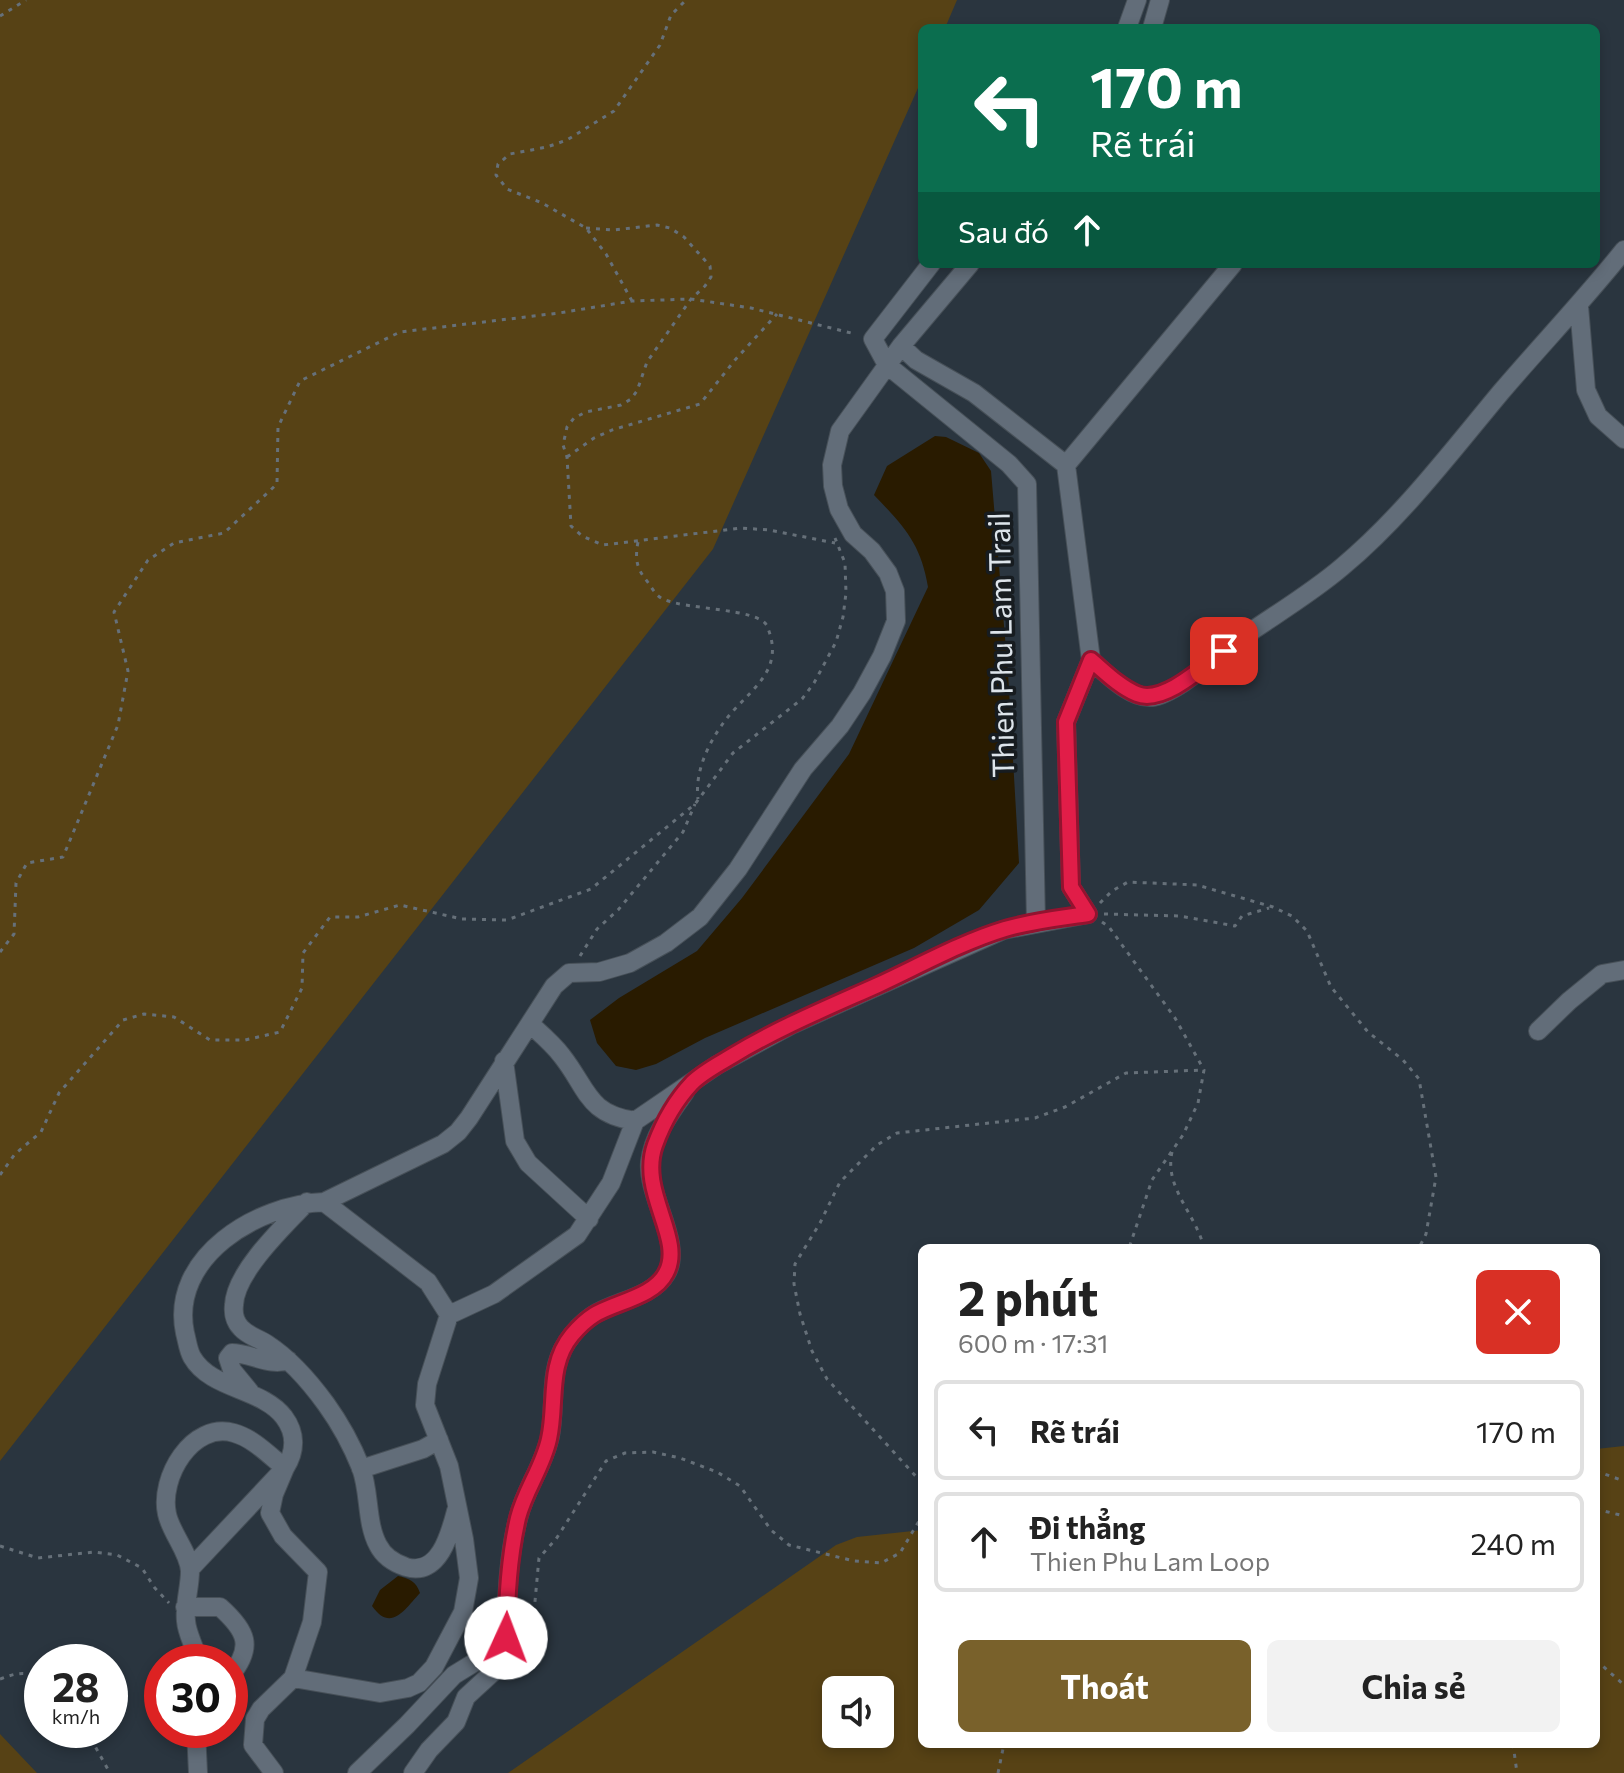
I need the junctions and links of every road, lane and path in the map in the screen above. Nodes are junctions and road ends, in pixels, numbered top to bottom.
1 (26, 0) edge
2 (686, 0) edge
3 (1137, 0) edge
4 (1160, 0) edge
5 (0, 16) edge
6 (1128, 24) edge
7 (1153, 24) edge
8 (586, 228) junction
9 (1624, 250) edge
10 (928, 268) edge
11 (967, 268) edge
12 (1230, 268) edge
13 (691, 299) junction
14 (632, 301) junction
15 (1579, 306) junction
16 (777, 314) junction
17 (873, 339) junction
18 (901, 346) junction
19 (887, 365) junction
20 (1624, 439) edge
21 (567, 457) junction
22 (1066, 465) junction
23 (833, 529) dead end
24 (638, 542) junction
25 (836, 544) junction
26 (1091, 660) junction
27 (696, 801) junction
28 (1273, 907) junction
29 (1088, 914) junction
30 (1036, 922) junction
31 (0, 952) edge
32 (1624, 970) edge
33 (569, 973) junction
34 (530, 1024) junction
35 (1538, 1031) dead end
36 (504, 1061) junction
37 (1204, 1070) junction
38 (693, 1082) junction
39 (635, 1121) junction
40 (1173, 1148) junction
41 (0, 1175) edge
42 (315, 1202) junction
43 (589, 1219) junction
44 (1130, 1244) edge
45 (1202, 1244) edge
46 (1421, 1244) edge
47 (449, 1315) junction
48 (288, 1360) junction
49 (254, 1397) junction
50 (439, 1440) junction
51 (285, 1468) junction
52 (361, 1469) junction
53 (1600, 1472) edge
54 (918, 1479) edge
55 (1624, 1481) edge
56 (457, 1509) junction
57 (1600, 1510) edge
58 (1624, 1516) edge
59 (918, 1523) edge
60 (0, 1546) edge
61 (190, 1569) junction
62 (185, 1607) junction
63 (192, 1644) edge
64 (245, 1644) edge
65 (505, 1661) junction
66 (1600, 1664) edge
67 (24, 1672) edge
68 (293, 1678) junction
69 (0, 1679) edge
70 (1624, 1685) edge
71 (96, 1748) edge
72 (197, 1748) edge
73 (1003, 1748) edge
74 (1514, 1748) edge
75 (110, 1773) edge
76 (198, 1773) edge
77 (274, 1773) edge
78 (357, 1773) edge
79 (413, 1773) edge
80 (998, 1773) edge
81 (1517, 1773) edge

1 - 5 path
2 - 8 path
3 - 6 street
4 - 7 street
8 - 13 path
8 - 14 path
9 - 15 street
10 - 17 street
11 - 18 street
12 - 22 street
13 - 14 path
13 - 16 path
13 - 21 path
14 - 31 path
15 - 20 street
15 - 26 street
16 - 17 path
16 - 21 path
17 - 19 street, Thien Phu Lam Trail
18 - 19 street
18 - 22 street
19 - 30 street, Thien Phu Lam Trail
19 - 33 street
21 - 24 path
22 - 26 street
23 - 25 path
24 - 25 path
24 - 27 path
25 - 27 path
26 - 29 street
27 - 33 path
27 - 41 path
28 - 29 path
28 - 29 path
28 - 46 path
29 - 30 street
29 - 37 path
30 - 38 street
32 - 35 street
33 - 34 street
34 - 36 street
34 - 39 street
36 - 42 street
36 - 43 street
37 - 40 path
37 - 54 path
38 - 39 street
38 - 65 street
39 - 43 street
40 - 44 path
40 - 45 path
42 - 47 street
42 - 48 street
42 - 49 street
43 - 47 street
47 - 50 street
48 - 49 street
48 - 52 street
49 - 51 street
50 - 52 street
50 - 56 street
51 - 61 street
51 - 61 street
51 - 68 street
52 - 56 street
53 - 55 path
56 - 68 street
57 - 58 path
59 - 65 path
60 - 62 path
61 - 62 street
62 - 63 street
62 - 64 street
65 - 78 street
65 - 79 street
66 - 70 path
67 - 69 path
68 - 77 street
71 - 75 path
72 - 76 street
73 - 80 path
74 - 81 path

